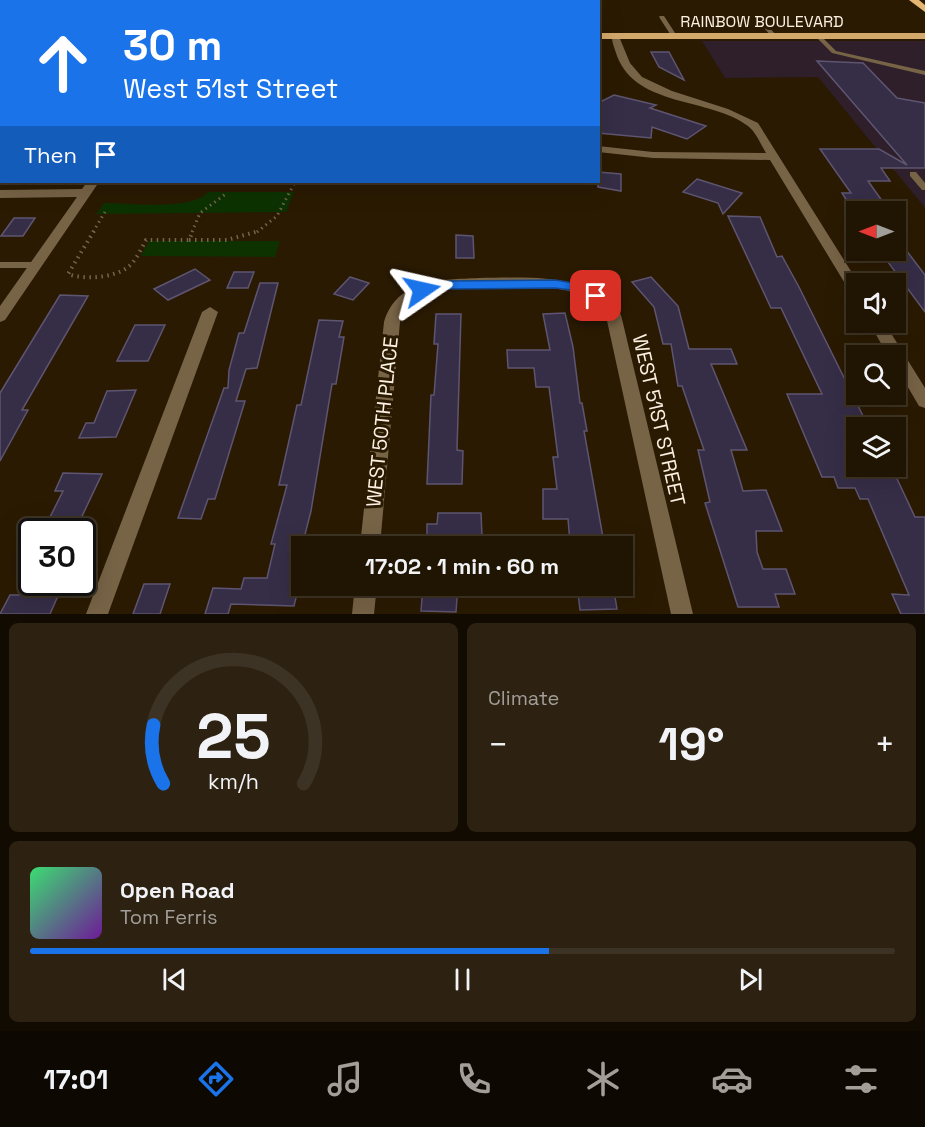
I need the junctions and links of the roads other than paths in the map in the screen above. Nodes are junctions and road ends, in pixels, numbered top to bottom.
1 (913, 0) edge
2 (925, 9) edge
3 (662, 17) dead end
4 (757, 17) dead end
5 (600, 36) edge
6 (615, 36) junction
7 (674, 36) junction
8 (774, 36) junction
9 (818, 36) junction
10 (925, 36) edge
11 (925, 73) edge
12 (600, 149) edge
13 (775, 157) junction
14 (913, 174) dead end
15 (89, 188) edge
16 (925, 188) edge
17 (0, 194) edge
18 (0, 265) edge
19 (36, 265) junction
20 (846, 274) edge
21 (507, 284) joint
22 (210, 312) dead end
23 (0, 317) edge
24 (883, 333) edge
25 (925, 402) edge
26 (371, 536) edge
27 (365, 596) edge
28 (97, 614) edge
29 (363, 614) edge
30 (682, 614) edge

1 - 2 highway
3 - 7 lane
4 - 8 lane
5 - 6 main road, RAINBOW BOULEVARD
6 - 7 main road, RAINBOW BOULEVARD
6 - 13 street
7 - 8 main road, RAINBOW BOULEVARD
8 - 9 main road, RAINBOW BOULEVARD
9 - 10 main road, RAINBOW BOULEVARD
9 - 11 lane
12 - 13 street
13 - 20 street
14 - 16 lane
15 - 17 street
15 - 19 street
18 - 19 lane
19 - 23 street
21 - 26 street, WEST 50TH PLACE
21 - 30 street, WEST 51ST STREET
22 - 28 street
24 - 25 street
27 - 29 street

